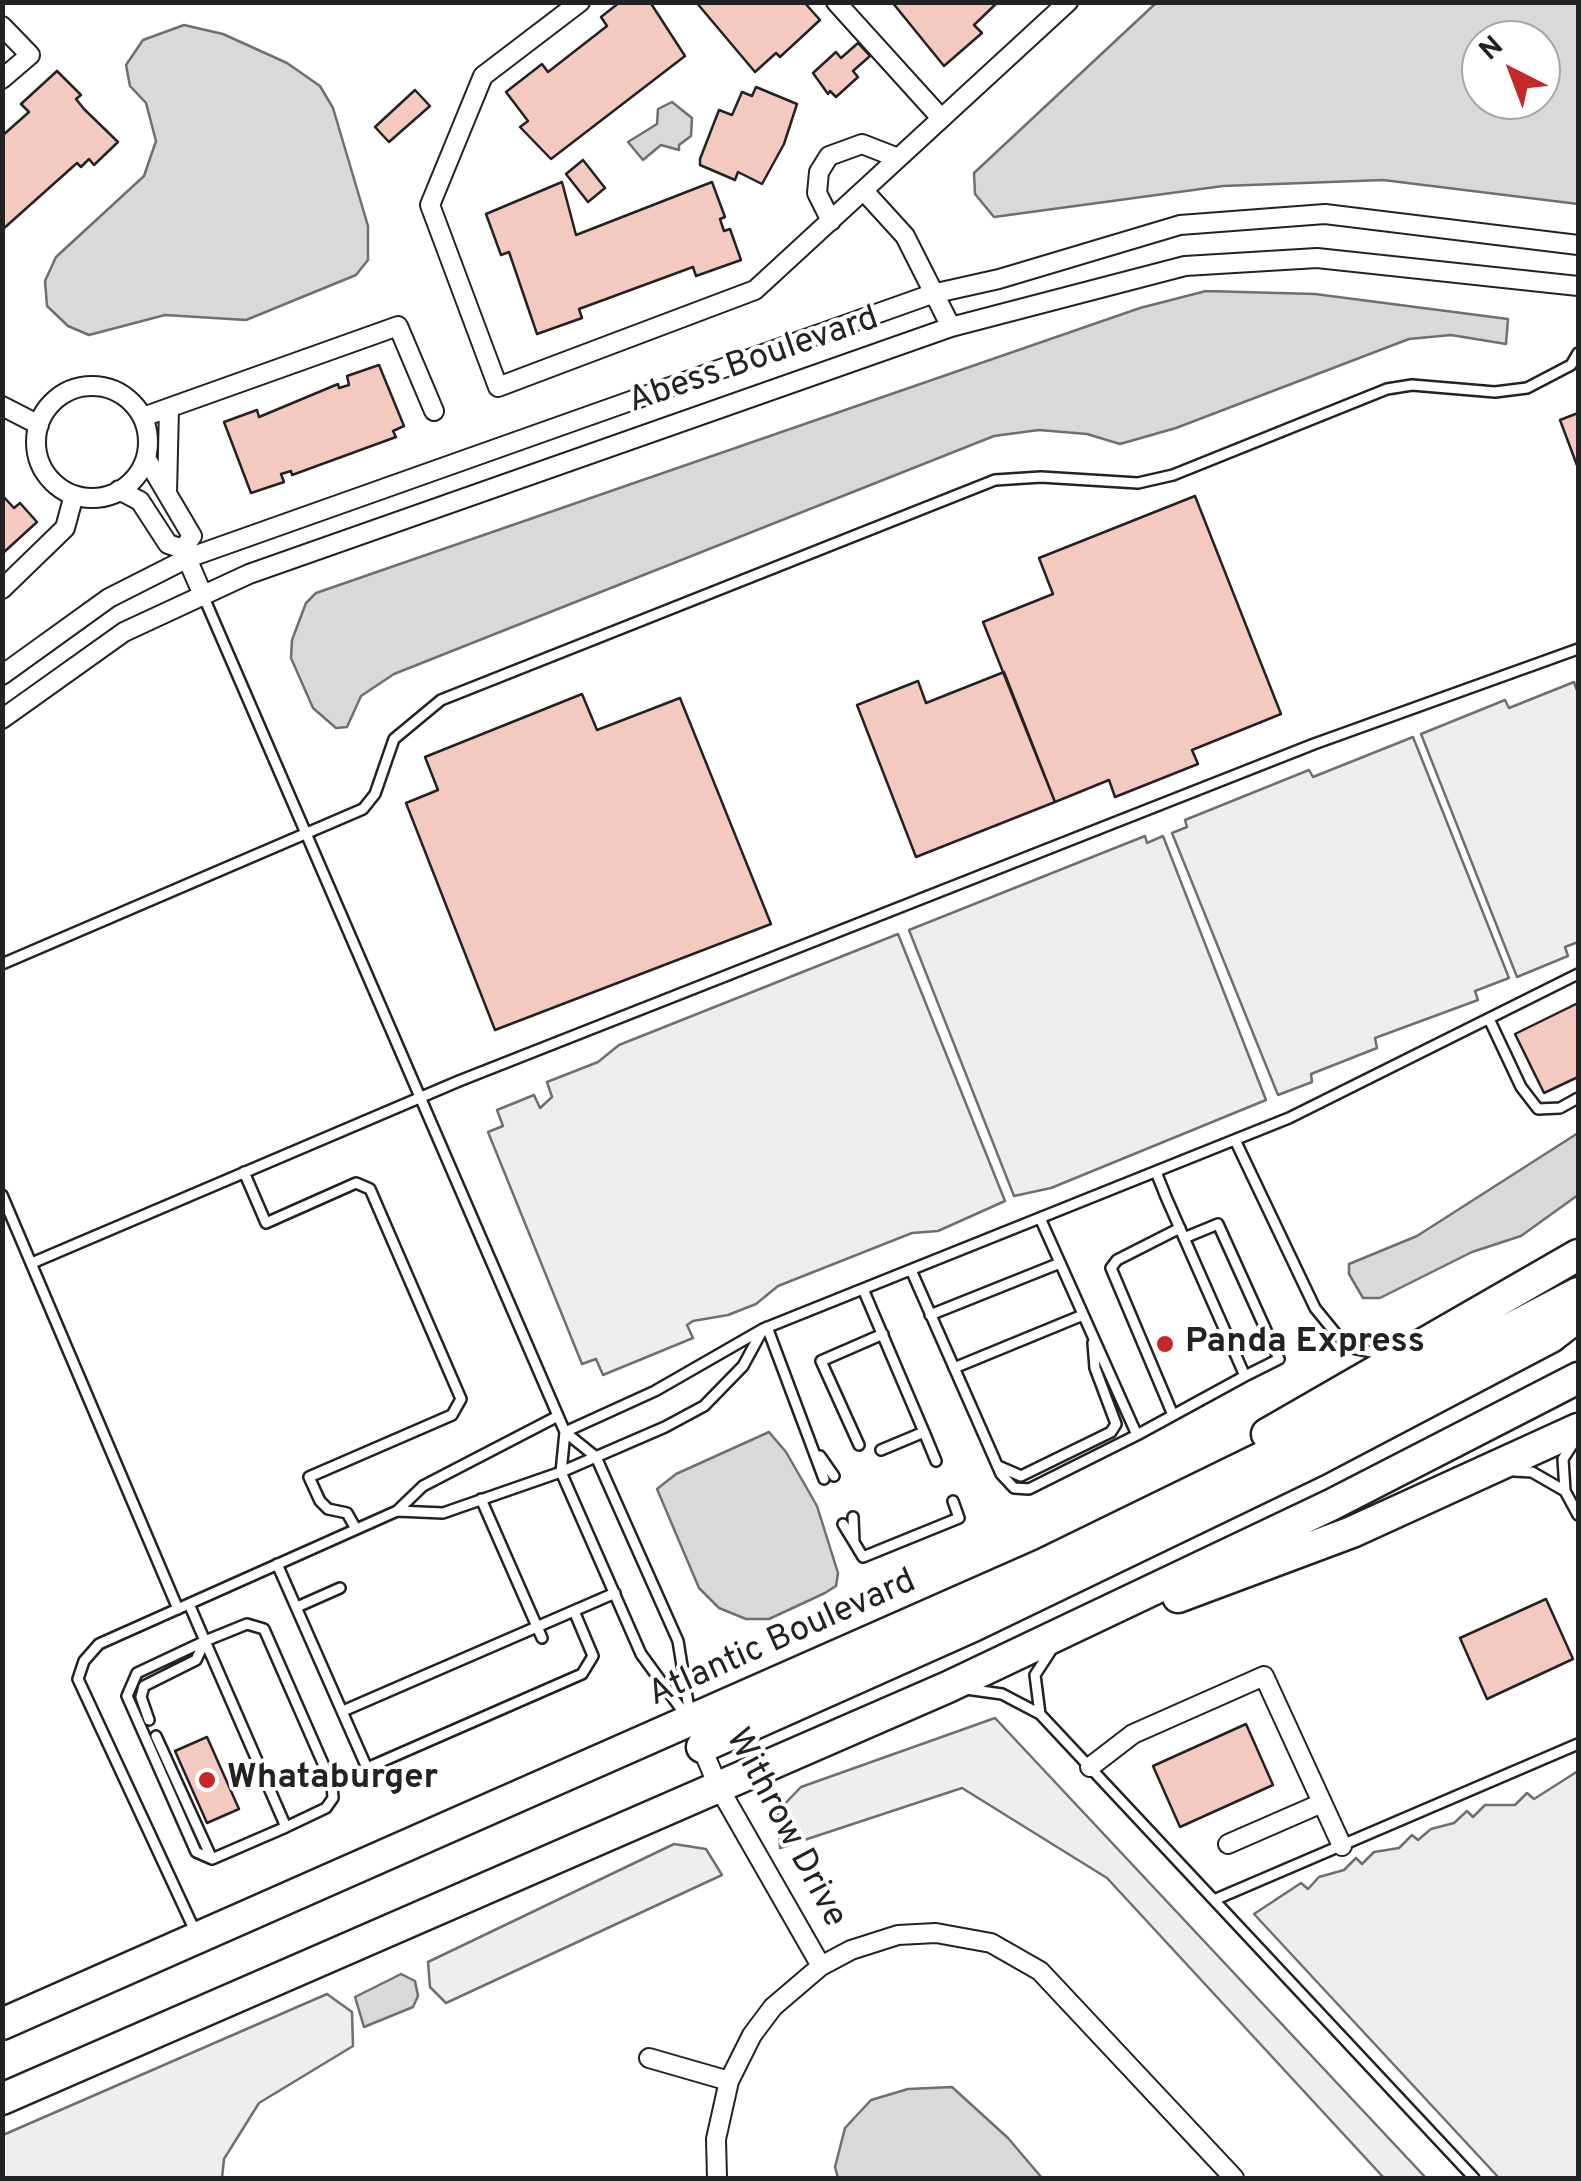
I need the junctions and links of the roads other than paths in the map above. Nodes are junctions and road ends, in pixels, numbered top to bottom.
1 (580, 2) edge
2 (836, 2) edge
3 (1068, 2) edge
4 (2, 26) edge
5 (2, 79) edge
6 (941, 118) junction
7 (898, 158) junction
8 (864, 190) junction
9 (831, 222) junction
10 (1578, 245) edge
11 (1578, 286) edge
12 (932, 294) junction
13 (950, 328) junction
14 (1578, 353) edge
15 (2, 406) edge
16 (169, 408) junction
17 (434, 411) dead end
18 (143, 417) junction
19 (39, 425) junction
20 (146, 458) junction
21 (119, 490) junction
22 (167, 494) junction
23 (74, 495) junction
24 (185, 554) junction
25 (2, 589) edge
26 (202, 593) junction
27 (1578, 649) edge
28 (2, 675) edge
29 (2, 719) edge
30 (305, 833) junction
31 (2, 964) edge
32 (1578, 974) edge
33 (1489, 1019) junction
34 (418, 1098) junction
35 (1578, 1098) edge
36 (1235, 1140) junction
37 (244, 1172) junction
38 (1156, 1172) junction
39 (2, 1195) edge
40 (1040, 1218) junction
41 (1182, 1233) junction
42 (1578, 1255) edge
43 (32, 1263) junction
44 (1060, 1263) junction
45 (911, 1270) junction
46 (863, 1289) junction
47 (1578, 1294) edge
48 (930, 1315) junction
49 (1084, 1315) junction
50 (1578, 1316) edge
51 (765, 1328) junction
52 (882, 1334) junction
53 (1093, 1336) junction
54 (1400, 1357) junction
55 (954, 1368) junction
56 (1245, 1376) junction
57 (1578, 1378) edge
58 (1172, 1415) junction
59 (558, 1416) junction
60 (565, 1432) junction
61 (924, 1432) junction
62 (1578, 1432) edge
63 (1137, 1435) junction
64 (860, 1445) dead end
65 (881, 1450) dead end
66 (596, 1457) junction
67 (936, 1461) dead end
68 (996, 1464) junction
69 (1491, 1469) junction
70 (562, 1472) junction
71 (829, 1478) dead end
72 (1565, 1491) junction
73 (481, 1500) junction
74 (953, 1501) dead end
75 (397, 1510) junction
76 (1578, 1515) edge
77 (853, 1518) dead end
78 (843, 1524) dead end
79 (356, 1529) junction
80 (854, 1542) junction
81 (278, 1564) junction
82 (1044, 1564) junction
83 (340, 1588) dead end
84 (614, 1593) junction
85 (189, 1604) junction
86 (296, 1608) junction
87 (178, 1609) junction
88 (574, 1611) junction
89 (538, 1627) junction
90 (1070, 1631) junction
91 (514, 1637) junction
92 (542, 1638) dead end
93 (205, 1641) junction
94 (492, 1646) junction
95 (519, 1648) dead end
96 (471, 1656) junction
97 (497, 1658) dead end
98 (446, 1666) junction
99 (476, 1668) dead end
100 (556, 1672) dead end
101 (424, 1676) junction
102 (452, 1678) dead end
103 (534, 1681) dead end
104 (561, 1683) junction
105 (401, 1686) junction
106 (948, 1687) junction
107 (430, 1688) dead end
108 (512, 1692) dead end
109 (539, 1693) junction
110 (380, 1695) junction
111 (406, 1698) dead end
112 (489, 1702) dead end
113 (517, 1703) junction
114 (386, 1708) dead end
115 (465, 1710) dead end
116 (343, 1711) junction
117 (494, 1713) junction
118 (1040, 1714) junction
119 (149, 1720) dead end
120 (444, 1721) dead end
121 (471, 1723) junction
122 (421, 1731) dead end
123 (449, 1732) junction
124 (696, 1735) junction
125 (156, 1736) dead end
126 (400, 1740) dead end
127 (427, 1742) junction
128 (1578, 1744) edge
129 (405, 1752) junction
130 (1090, 1767) junction
131 (368, 1768) junction
132 (332, 1784) junction
133 (718, 1786) junction
134 (1322, 1803) junction
135 (286, 1826) junction
136 (1228, 1844) dead end
137 (1342, 1846) junction
138 (212, 1859) junction
139 (1214, 1900) junction
140 (199, 1938) junction
141 (821, 1966) junction
142 (2, 2024) edge
143 (648, 2058) dead end
144 (729, 2081) junction
145 (2, 2099) edge
146 (717, 2178) edge
147 (1234, 2178) edge
148 (1474, 2178) edge

1 - 9 street
2 - 6 street
3 - 6 street
4 - 5 street
6 - 7 street
7 - 8 street
7 - 9 street
8 - 9 street
8 - 12 street
10 - 12 street, Abess Boulevard
11 - 13 street, Abess Boulevard
12 - 13 street
12 - 24 street, Abess Boulevard
13 - 26 street, Abess Boulevard
14 - 30 lane
15 - 19 street
16 - 17 street
16 - 18 street
16 - 22 street
18 - 19 street
18 - 20 street
19 - 23 street
20 - 21 street
20 - 22 street
21 - 23 street
21 - 24 street
22 - 24 street
23 - 25 street
24 - 26 street
24 - 28 street, Abess Boulevard
26 - 29 street, Abess Boulevard
26 - 30 lane
27 - 34 lane
30 - 31 lane
30 - 34 lane
32 - 33 lane
33 - 35 lane
33 - 36 lane
34 - 37 lane
34 - 59 lane
36 - 38 lane
36 - 54 lane
37 - 43 lane
37 - 79 lane
38 - 40 lane
38 - 41 lane
39 - 43 lane
40 - 44 lane
40 - 45 lane
41 - 56 lane
41 - 56 lane
41 - 58 lane
42 - 54 highway
43 - 87 lane
44 - 48 lane
44 - 49 lane
45 - 46 lane
45 - 48 lane
46 - 51 lane
46 - 52 lane
47 - 82 highway, Atlantic Boulevard
48 - 55 lane
49 - 53 lane
49 - 55 lane
50 - 124 highway
51 - 60 lane
51 - 66 lane
51 - 71 lane
52 - 61 lane
52 - 64 lane
53 - 63 lane
53 - 68 lane
54 - 82 highway
55 - 68 lane
56 - 58 lane
57 - 90 highway
58 - 63 lane
59 - 60 lane
59 - 75 lane
60 - 66 lane
60 - 70 lane
61 - 65 lane
61 - 67 lane
62 - 69 highway
62 - 72 lane
63 - 68 lane
66 - 70 lane
66 - 124 lane
69 - 72 lane
69 - 90 highway
70 - 73 lane
70 - 84 lane
72 - 76 lane
73 - 75 lane
73 - 89 lane
74 - 80 lane
75 - 79 lane
77 - 80 lane
78 - 80 lane
79 - 81 lane
81 - 85 lane
81 - 86 lane
82 - 124 highway, Atlantic Boulevard
83 - 86 lane
84 - 88 lane
84 - 124 lane
85 - 87 lane
85 - 93 lane
86 - 116 lane
87 - 140 lane
88 - 89 lane
88 - 104 lane
89 - 91 lane
89 - 92 lane
90 - 106 highway
90 - 118 lane
91 - 94 lane
91 - 95 lane
93 - 119 lane
93 - 132 lane
93 - 135 lane
93 - 138 lane
94 - 96 lane
94 - 97 lane
96 - 98 lane
96 - 99 lane
98 - 101 lane
98 - 102 lane
100 - 104 lane
101 - 105 lane
101 - 107 lane
103 - 109 lane
104 - 109 lane
105 - 110 lane
105 - 111 lane
106 - 118 lane
106 - 133 highway
108 - 113 lane
109 - 113 lane
110 - 114 lane
110 - 116 lane
112 - 117 lane
113 - 117 lane
115 - 121 lane
116 - 131 lane
117 - 121 lane
118 - 130 lane
120 - 123 lane
121 - 123 lane
122 - 127 lane
123 - 127 lane
124 - 133 street, Withrow Drive
124 - 140 highway, Atlantic Boulevard
125 - 138 lane
126 - 129 lane
127 - 129 lane
128 - 137 lane
129 - 131 lane
130 - 134 street
130 - 139 lane
131 - 132 lane
132 - 135 lane
133 - 141 street, Withrow Drive
133 - 145 highway
134 - 136 street
134 - 137 street
135 - 138 lane
137 - 139 lane
139 - 148 lane
140 - 142 highway, Atlantic Boulevard
141 - 144 street
141 - 147 street
143 - 144 street
144 - 146 street

